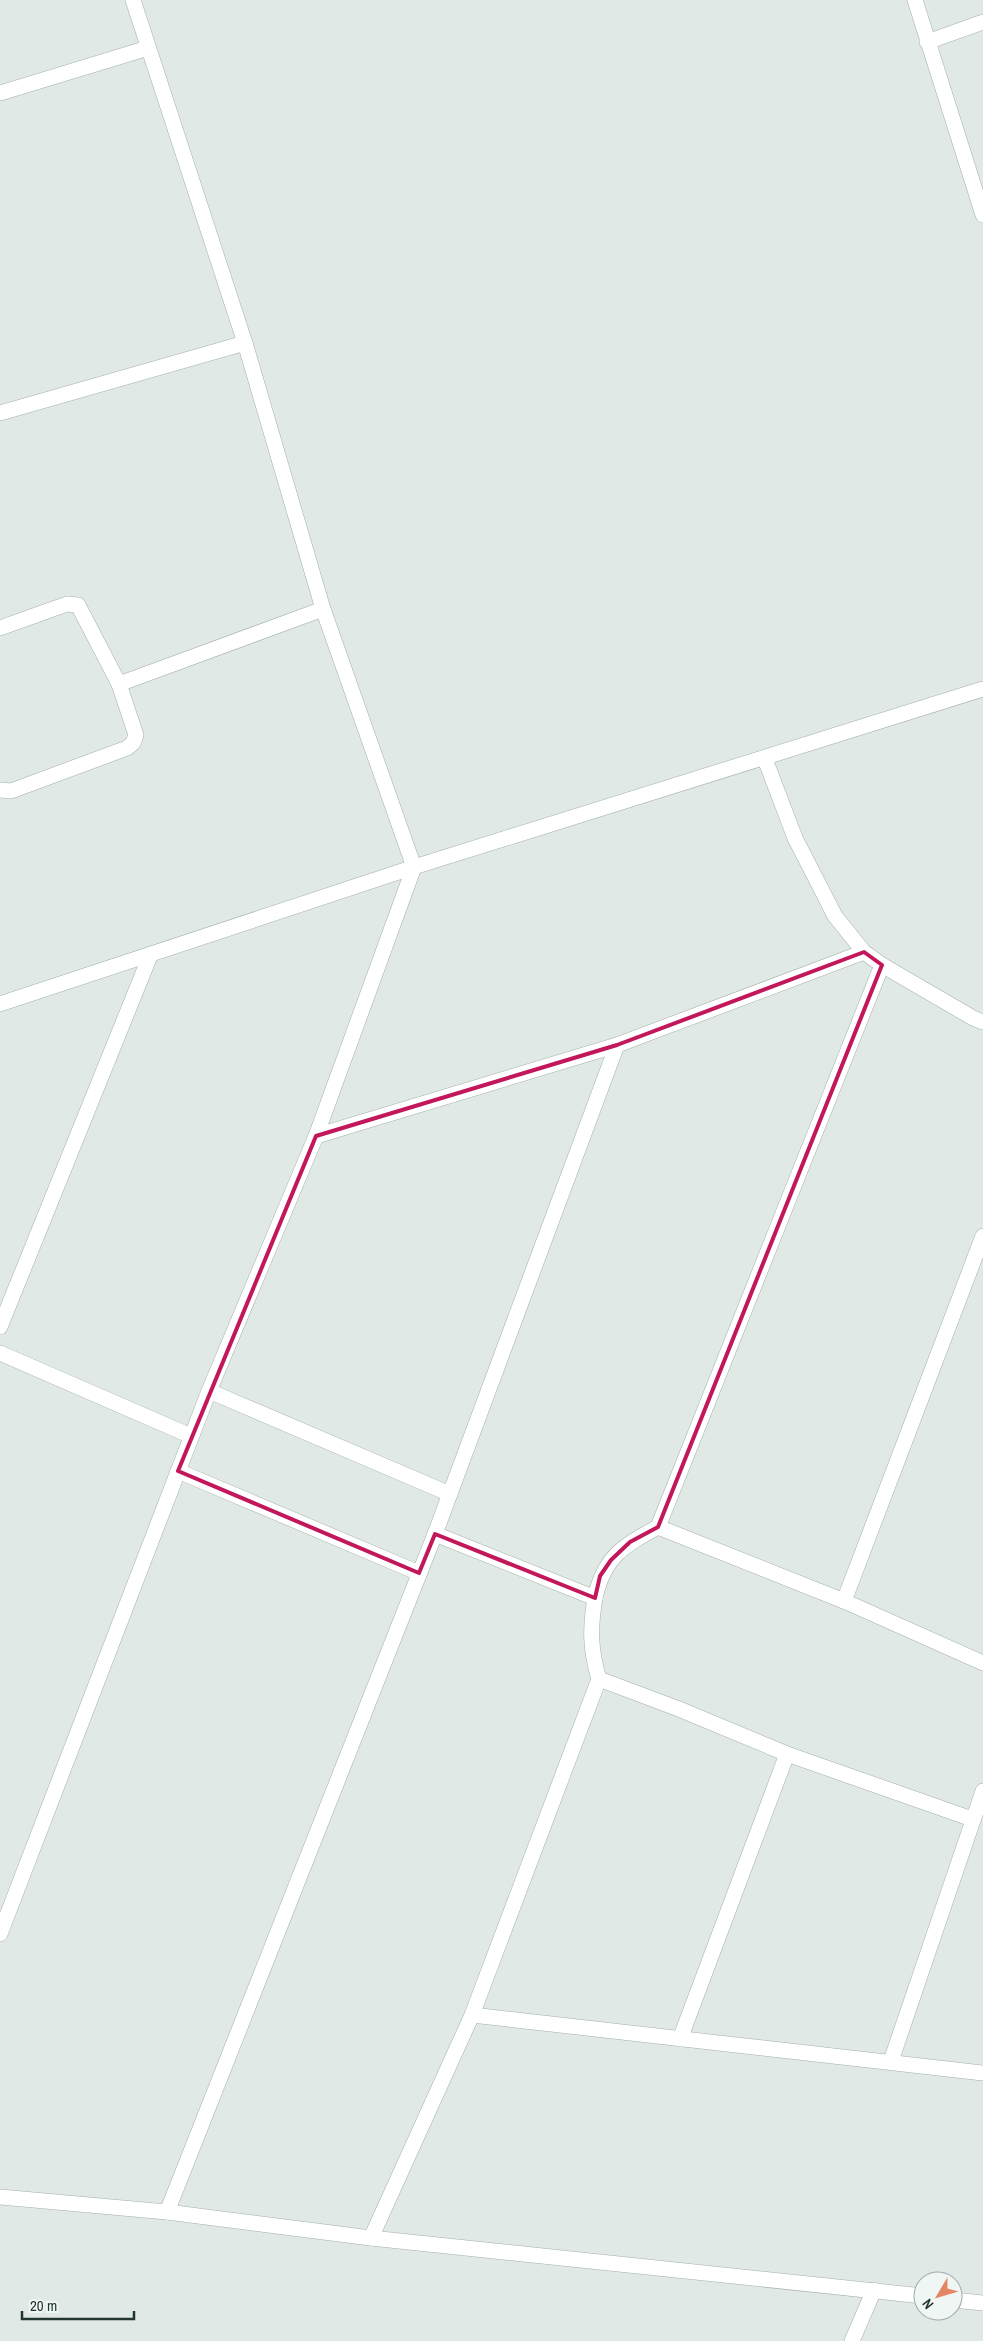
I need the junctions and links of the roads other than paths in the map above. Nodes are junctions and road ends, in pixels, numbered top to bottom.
1 (133, 0) edge
2 (915, 0) edge
3 (983, 22) edge
4 (927, 42) junction
5 (148, 48) junction
6 (0, 93) edge
7 (983, 215) edge
8 (245, 344) junction
9 (0, 413) edge
10 (323, 609) junction
11 (0, 628) edge
12 (119, 684) junction
13 (983, 689) edge
14 (766, 759) junction
15 (0, 790) edge
16 (414, 867) junction
17 (864, 952) junction
18 (150, 956) junction
19 (882, 966) junction
20 (0, 1004) edge
21 (983, 1022) edge
22 (617, 1046) junction
23 (316, 1136) junction
24 (983, 1236) edge
25 (0, 1327) edge
26 (0, 1353) edge
27 (209, 1391) junction
28 (191, 1436) junction
29 (178, 1471) junction
30 (450, 1494) junction
31 (658, 1527) junction
32 (435, 1534) junction
33 (419, 1572) junction
34 (595, 1598) junction
35 (844, 1601) junction
36 (983, 1663) edge
37 (599, 1679) junction
38 (787, 1754) junction
39 (983, 1791) edge
40 (972, 1819) junction
41 (0, 1934) edge
42 (472, 2015) junction
43 (680, 2039) junction
44 (890, 2061) junction
45 (983, 2073) edge
46 (0, 2197) edge
47 (167, 2212) junction
48 (372, 2238) junction
49 (874, 2290) junction
50 (913, 2295) edge
51 (963, 2301) edge
52 (983, 2303) edge
53 (852, 2341) edge

1 - 5 street
2 - 4 street
3 - 4 street
4 - 7 street
5 - 6 street
5 - 8 street
8 - 9 street
8 - 10 street
10 - 12 street
10 - 16 street
11 - 12 street
12 - 15 street
13 - 14 street
14 - 16 street
14 - 17 street
16 - 18 street
16 - 23 street
17 - 19 street
17 - 22 street
18 - 20 street
18 - 25 street
19 - 21 street
19 - 31 street
22 - 23 street
22 - 30 street
23 - 27 street
24 - 35 street
26 - 28 street
27 - 28 street
27 - 30 street
28 - 29 street
29 - 33 street
29 - 41 street
30 - 32 street
31 - 34 street
31 - 35 street
32 - 33 street
32 - 34 street
33 - 47 street
34 - 37 street
35 - 36 street
37 - 38 street
37 - 42 street
38 - 40 street
38 - 43 street
39 - 40 street
40 - 44 street
42 - 43 street
42 - 48 street
43 - 44 street
44 - 45 street
46 - 47 street
47 - 48 street
48 - 49 street
49 - 50 street
49 - 53 street
51 - 52 street

